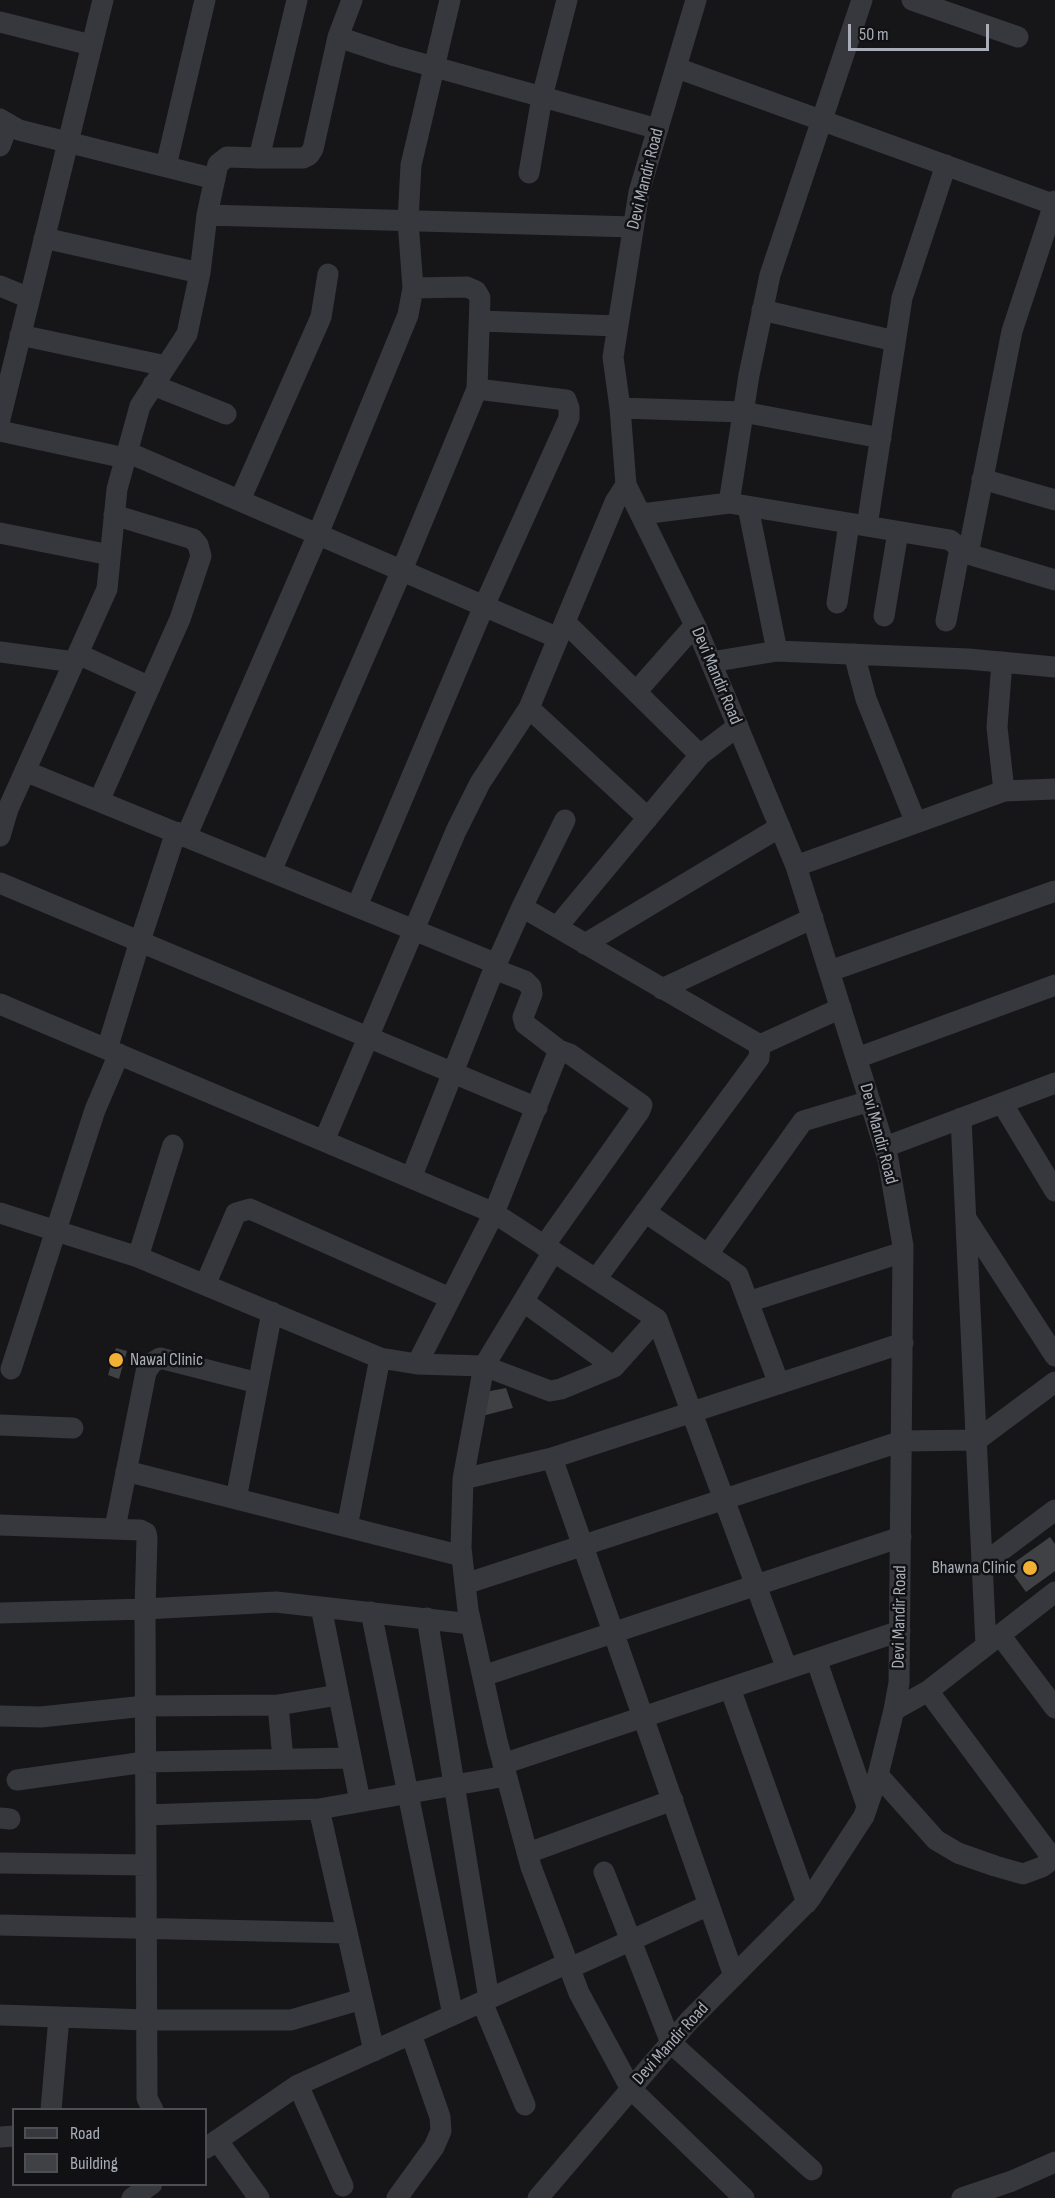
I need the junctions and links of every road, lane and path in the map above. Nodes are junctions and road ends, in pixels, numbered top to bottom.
1 (103, 0) edge
2 (205, 0) edge
3 (297, 0) edge
4 (352, 0) edge
5 (450, 0) edge
6 (567, 0) edge
7 (696, 0) edge
8 (862, 0) edge
9 (912, 0) edge
10 (0, 22) edge
11 (338, 37) junction
12 (1018, 37) dead end
13 (91, 45) junction
14 (434, 67) junction
15 (677, 68) junction
16 (542, 97) junction
17 (822, 121) junction
18 (4, 122) edge
19 (658, 129) junction
20 (67, 141) junction
21 (0, 146) edge
22 (259, 158) junction
23 (946, 165) junction
24 (166, 166) junction
25 (529, 173) dead end
26 (215, 179) junction
27 (1055, 203) edge
28 (207, 215) junction
29 (408, 221) junction
30 (633, 227) junction
31 (44, 238) junction
32 (200, 273) junction
33 (328, 274) dead end
34 (0, 286) edge
35 (413, 288) junction
36 (29, 298) junction
37 (762, 310) junction
38 (480, 321) junction
39 (618, 326) junction
40 (20, 335) junction
41 (896, 341) junction
42 (166, 366) junction
43 (153, 385) junction
44 (477, 389) junction
45 (620, 408) junction
46 (743, 412) junction
47 (226, 414) dead end
48 (0, 419) edge
49 (0, 431) edge
50 (881, 438) junction
51 (126, 455) junction
52 (982, 479) junction
53 (626, 485) junction
54 (240, 500) junction
55 (1055, 500) edge
56 (739, 505) junction
57 (642, 514) junction
58 (114, 515) junction
59 (858, 525) junction
60 (898, 532) junction
61 (0, 533) edge
62 (318, 534) junction
63 (964, 551) junction
64 (110, 555) junction
65 (402, 570) junction
66 (1055, 580) edge
67 (837, 603) dead end
68 (484, 606) junction
69 (884, 616) dead end
70 (946, 621) dead end
71 (695, 625) junction
72 (561, 630) junction
73 (777, 651) junction
74 (0, 652) edge
75 (854, 654) junction
76 (76, 658) junction
77 (711, 662) junction
78 (1002, 662) junction
79 (1055, 667) edge
80 (150, 687) junction
81 (636, 692) junction
82 (529, 708) junction
83 (738, 726) junction
84 (700, 755) junction
85 (25, 771) junction
86 (1055, 789) edge
87 (1004, 791) junction
88 (99, 801) junction
89 (648, 818) junction
90 (565, 820) dead end
91 (916, 823) junction
92 (780, 827) junction
93 (181, 835) junction
94 (0, 836) edge
95 (796, 866) junction
96 (271, 871) junction
97 (0, 883) edge
98 (1055, 891) edge
99 (357, 906) junction
100 (522, 907) junction
101 (813, 918) junction
102 (557, 927) junction
103 (414, 930) junction
104 (140, 941) junction
105 (585, 944) junction
106 (496, 966) junction
107 (830, 972) junction
108 (1055, 985) edge
109 (662, 989) junction
110 (0, 1004) edge
111 (841, 1008) junction
112 (369, 1038) junction
113 (760, 1045) junction
114 (559, 1050) junction
115 (113, 1052) junction
116 (857, 1058) junction
117 (452, 1073) junction
118 (1055, 1083) edge
119 (870, 1101) junction
120 (1002, 1103) junction
121 (537, 1108) junction
122 (961, 1118) junction
123 (324, 1141) junction
124 (173, 1145) dead end
125 (885, 1147) junction
126 (411, 1178) junction
127 (1055, 1191) edge
128 (645, 1212) junction
129 (0, 1213) edge
130 (494, 1213) junction
131 (966, 1219) junction
132 (56, 1231) junction
133 (548, 1249) junction
134 (903, 1252) junction
135 (708, 1254) junction
136 (138, 1257) junction
137 (596, 1279) junction
138 (205, 1285) junction
139 (450, 1298) junction
140 (524, 1302) junction
141 (748, 1302) junction
142 (272, 1312) junction
143 (657, 1319) junction
144 (903, 1343) junction
145 (1055, 1356) edge
146 (380, 1358) junction
147 (417, 1364) junction
148 (484, 1366) junction
149 (614, 1366) junction
150 (11, 1369) dead end
151 (1055, 1382) edge
152 (258, 1383) junction
153 (779, 1384) junction
154 (692, 1412) junction
155 (0, 1425) edge
156 (73, 1428) dead end
157 (977, 1440) junction
158 (902, 1441) junction
159 (552, 1458) junction
160 (126, 1471) junction
161 (463, 1479) junction
162 (236, 1499) junction
163 (724, 1500) junction
164 (1055, 1510) edge
165 (0, 1525) edge
166 (347, 1527) junction
167 (114, 1528) junction
168 (901, 1538) junction
169 (583, 1546) junction
170 (462, 1556) junction
171 (983, 1564) junction
172 (465, 1584) junction
173 (756, 1585) junction
174 (1055, 1592) edge
175 (321, 1607) junction
176 (145, 1610) junction
177 (371, 1612) junction
178 (0, 1613) edge
179 (427, 1618) junction
180 (471, 1624) junction
181 (900, 1631) junction
182 (614, 1633) junction
183 (993, 1641) junction
184 (816, 1659) junction
185 (787, 1669) junction
186 (483, 1676) junction
187 (730, 1688) junction
188 (928, 1691) junction
189 (338, 1695) junction
190 (278, 1705) junction
191 (145, 1706) junction
192 (1055, 1708) edge
193 (894, 1710) junction
194 (0, 1716) edge
195 (644, 1717) junction
196 (351, 1758) junction
197 (283, 1759) junction
198 (146, 1762) junction
199 (505, 1770) junction
200 (878, 1775) junction
201 (17, 1780) dead end
202 (454, 1785) junction
203 (408, 1793) junction
204 (673, 1800) junction
205 (360, 1801) junction
206 (867, 1806) junction
207 (319, 1809) junction
208 (146, 1815) junction
209 (528, 1853) junction
210 (1054, 1858) edge
211 (0, 1863) edge
212 (146, 1865) junction
213 (604, 1872) dead end
214 (807, 1903) junction
215 (709, 1905) junction
216 (0, 1925) edge
217 (146, 1929) junction
218 (347, 1933) junction
219 (630, 1940) junction
220 (569, 1965) junction
221 (734, 1976) junction
222 (362, 1999) junction
223 (486, 2000) junction
224 (0, 2015) edge
225 (453, 2015) junction
226 (59, 2017) junction
227 (147, 2020) junction
228 (411, 2034) junction
229 (671, 2043) junction
230 (374, 2051) junction
231 (298, 2085) junction
232 (631, 2089) junction
233 (525, 2105) dead end
234 (51, 2108) edge
235 (152, 2108) edge
236 (211, 2144) edge
237 (1055, 2162) edge
238 (812, 2170) dead end
239 (149, 2186) edge
240 (343, 2186) dead end
241 (132, 2198) edge
242 (259, 2198) edge
243 (397, 2198) edge
244 (538, 2198) edge
245 (744, 2198) edge
246 (962, 2198) edge

1 - 13 street
2 - 24 street
3 - 22 street
4 - 11 street
5 - 14 street
6 - 16 street
7 - 15 street, Devi Mandir Road
8 - 17 street
9 - 12 street
10 - 13 street
11 - 14 street
11 - 22 street
13 - 20 street
14 - 16 street
14 - 29 street
15 - 17 street
15 - 19 street, Devi Mandir Road
16 - 19 street
16 - 25 street
17 - 23 street
17 - 37 street
18 - 20 street
18 - 21 street
19 - 30 street, Devi Mandir Road
20 - 24 street
20 - 31 street
22 - 26 street
23 - 27 street
23 - 41 street
24 - 26 street
26 - 28 street
27 - 52 street
28 - 29 street
28 - 32 street
29 - 30 street
29 - 35 street
30 - 39 street, Devi Mandir Road
31 - 32 street
31 - 36 street
32 - 42 street
33 - 54 street
34 - 36 street
35 - 38 street
35 - 62 street
36 - 40 street
37 - 41 street
37 - 46 street
38 - 39 street
38 - 44 street
39 - 45 street, Devi Mandir Road
40 - 42 street
40 - 48 street
41 - 50 street
42 - 43 street
43 - 47 street
43 - 51 street
44 - 65 street
44 - 68 street
45 - 46 street
45 - 53 street, Devi Mandir Road
46 - 50 street
46 - 56 street
49 - 51 street
50 - 59 street
51 - 54 street
51 - 58 street
52 - 55 street
52 - 63 street
53 - 57 street, Devi Mandir Road
53 - 72 street
54 - 62 street
56 - 57 street
56 - 59 street
56 - 73 street
57 - 71 street, Devi Mandir Road
58 - 64 street
58 - 80 street
59 - 60 street
59 - 67 street
60 - 63 street
60 - 69 street
61 - 64 street
62 - 65 street
62 - 93 street
63 - 66 street
63 - 70 street
64 - 76 street
65 - 68 street
65 - 96 street
68 - 72 street
68 - 99 street
71 - 77 street, Devi Mandir Road
71 - 81 street
72 - 81 street
72 - 82 street
73 - 75 street
73 - 77 street
74 - 76 street
75 - 78 street
75 - 91 street
76 - 80 street
76 - 85 street
77 - 83 street, Devi Mandir Road
78 - 79 street
78 - 87 street
80 - 88 street
81 - 84 street
82 - 89 street
82 - 103 street
83 - 84 street
83 - 92 street, Devi Mandir Road
84 - 89 street
85 - 88 street
85 - 94 street
86 - 87 street
87 - 91 street
88 - 93 street
89 - 102 street
90 - 100 street
91 - 95 street
92 - 95 street, Devi Mandir Road
92 - 105 street
93 - 96 street
93 - 104 street
95 - 101 street, Devi Mandir Road
96 - 99 street
97 - 104 street
98 - 107 street
99 - 103 street
100 - 102 street
100 - 106 street
101 - 107 street, Devi Mandir Road
101 - 109 street
102 - 105 street
103 - 106 street
103 - 112 street
104 - 112 street
104 - 115 street
105 - 109 street
106 - 114 street
106 - 117 street
107 - 111 street, Devi Mandir Road
108 - 116 street
109 - 113 street
110 - 115 street
111 - 113 street
111 - 116 street, Devi Mandir Road
112 - 117 street
112 - 123 street
113 - 128 street
114 - 121 street
114 - 133 street
115 - 123 street
115 - 132 street
116 - 119 street, Devi Mandir Road
117 - 121 street
117 - 126 street
118 - 120 street
119 - 125 street, Devi Mandir Road
119 - 135 street
120 - 122 street
120 - 127 street
121 - 130 street
122 - 125 street
122 - 131 street
123 - 126 street
124 - 136 street
125 - 134 street, Devi Mandir Road
126 - 130 street
128 - 135 street
128 - 137 street
129 - 132 street
130 - 133 street
130 - 139 street
131 - 145 street
131 - 157 street
132 - 136 street
132 - 150 street
133 - 137 street
133 - 140 street
134 - 141 street
134 - 144 street, Devi Mandir Road
135 - 141 street
136 - 138 street
137 - 143 street
138 - 139 street
138 - 142 street
139 - 147 street
140 - 148 street
140 - 149 street
141 - 153 street
142 - 146 street
142 - 152 street
143 - 149 street
143 - 154 street
144 - 153 street
144 - 158 street, Devi Mandir Road
146 - 147 street
146 - 166 street
147 - 148 street
148 - 149 street
148 - 161 street
151 - 157 street
152 - 160 street
152 - 162 street
153 - 154 street
154 - 159 street
154 - 163 street
155 - 156 street
157 - 158 street
157 - 171 street
158 - 163 street
158 - 168 street, Devi Mandir Road
159 - 161 street
159 - 169 street
160 - 162 street
160 - 167 street
161 - 170 street
162 - 166 street
163 - 169 street
163 - 173 street
164 - 171 street
165 - 167 street
166 - 170 street
167 - 176 street
168 - 173 street
168 - 181 street, Devi Mandir Road
169 - 172 street
169 - 182 street
170 - 172 street
171 - 183 street
172 - 180 street
173 - 182 street
173 - 185 street
174 - 183 street
175 - 176 street
175 - 177 street
175 - 189 street
176 - 178 street
176 - 191 street
177 - 179 street
177 - 203 street
179 - 180 street
179 - 202 street
180 - 186 street
181 - 184 street
181 - 193 street, Devi Mandir Road
182 - 186 street
182 - 195 street
183 - 188 street
183 - 192 street
184 - 185 street
184 - 206 street
185 - 187 street
186 - 199 street
187 - 195 street
187 - 214 street
188 - 193 street
188 - 210 street
189 - 190 street
189 - 196 street
190 - 191 street
190 - 197 street
191 - 194 street
191 - 198 street
193 - 200 street, Devi Mandir Road
195 - 199 street
195 - 204 street
196 - 197 street
196 - 205 street
197 - 198 street
198 - 201 street
198 - 208 street
199 - 202 street
199 - 209 street
200 - 206 street, Devi Mandir Road
200 - 210 street
202 - 203 street
202 - 223 street
203 - 205 street
203 - 225 street
204 - 209 street
204 - 215 street
205 - 207 street
206 - 214 street, Devi Mandir Road
207 - 208 street
207 - 218 street
208 - 212 street
209 - 220 street
211 - 212 street
212 - 217 street
213 - 219 street
214 - 221 street, Devi Mandir Road
215 - 219 street
215 - 221 street
216 - 217 street
217 - 218 street
217 - 227 street
218 - 222 street
219 - 220 street
219 - 229 street
220 - 223 street
220 - 232 street
221 - 229 street, Devi Mandir Road
222 - 227 street
222 - 230 street
223 - 225 street
223 - 233 street
224 - 226 street
225 - 228 street
226 - 227 street
226 - 234 street
227 - 235 street
228 - 230 street
228 - 243 street
229 - 232 street, Devi Mandir Road
229 - 238 street
230 - 231 street
231 - 236 street
231 - 240 street
232 - 244 street, Devi Mandir Road
232 - 245 street
236 - 242 street
237 - 246 street
239 - 241 street

